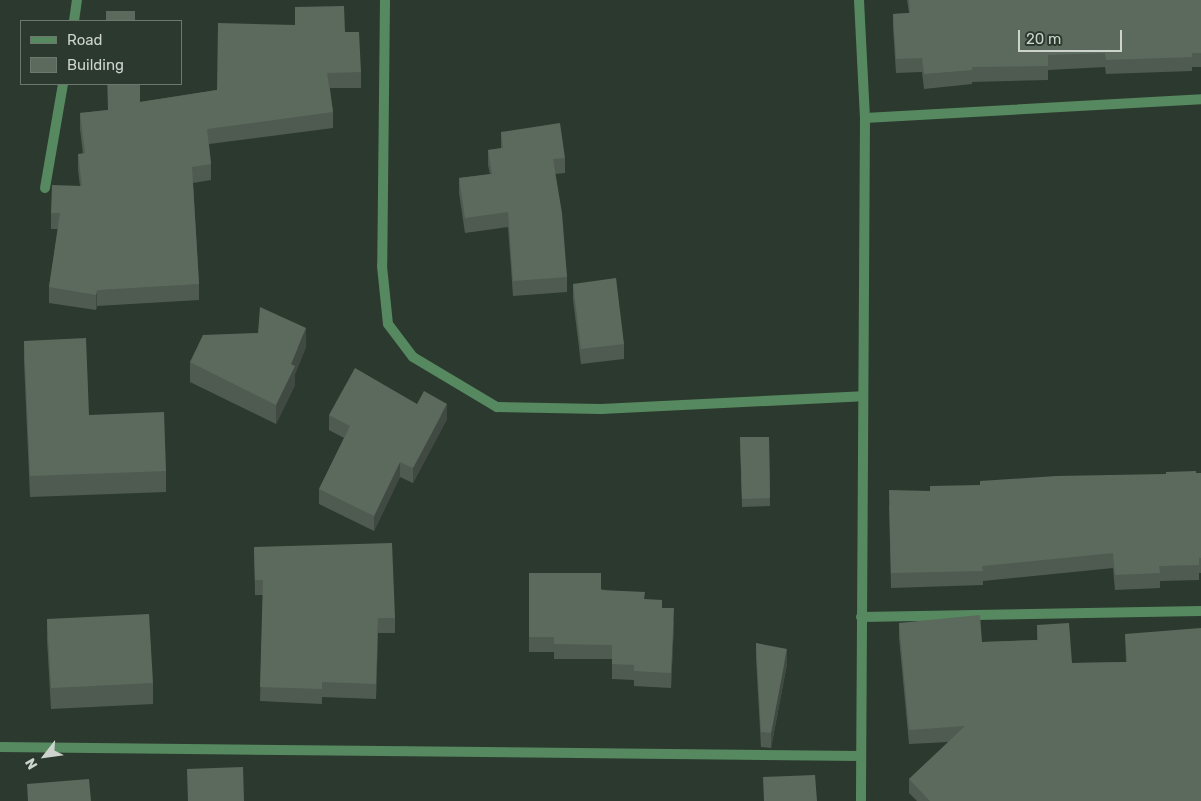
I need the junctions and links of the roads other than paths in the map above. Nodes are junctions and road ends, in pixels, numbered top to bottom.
1 (77, 0) edge
2 (385, 0) edge
3 (859, 0) edge
4 (74, 20) edge
5 (63, 85) edge
6 (1201, 99) edge
7 (865, 118) junction
8 (44, 188) dead end
9 (863, 396) junction
10 (1201, 611) edge
11 (861, 617) junction
12 (0, 747) edge
13 (861, 756) junction
14 (861, 801) edge

1 - 4 street
2 - 9 street
3 - 7 street
5 - 8 street
6 - 7 street
7 - 9 street
9 - 11 street
10 - 11 street
11 - 13 street
12 - 13 street
13 - 14 street

